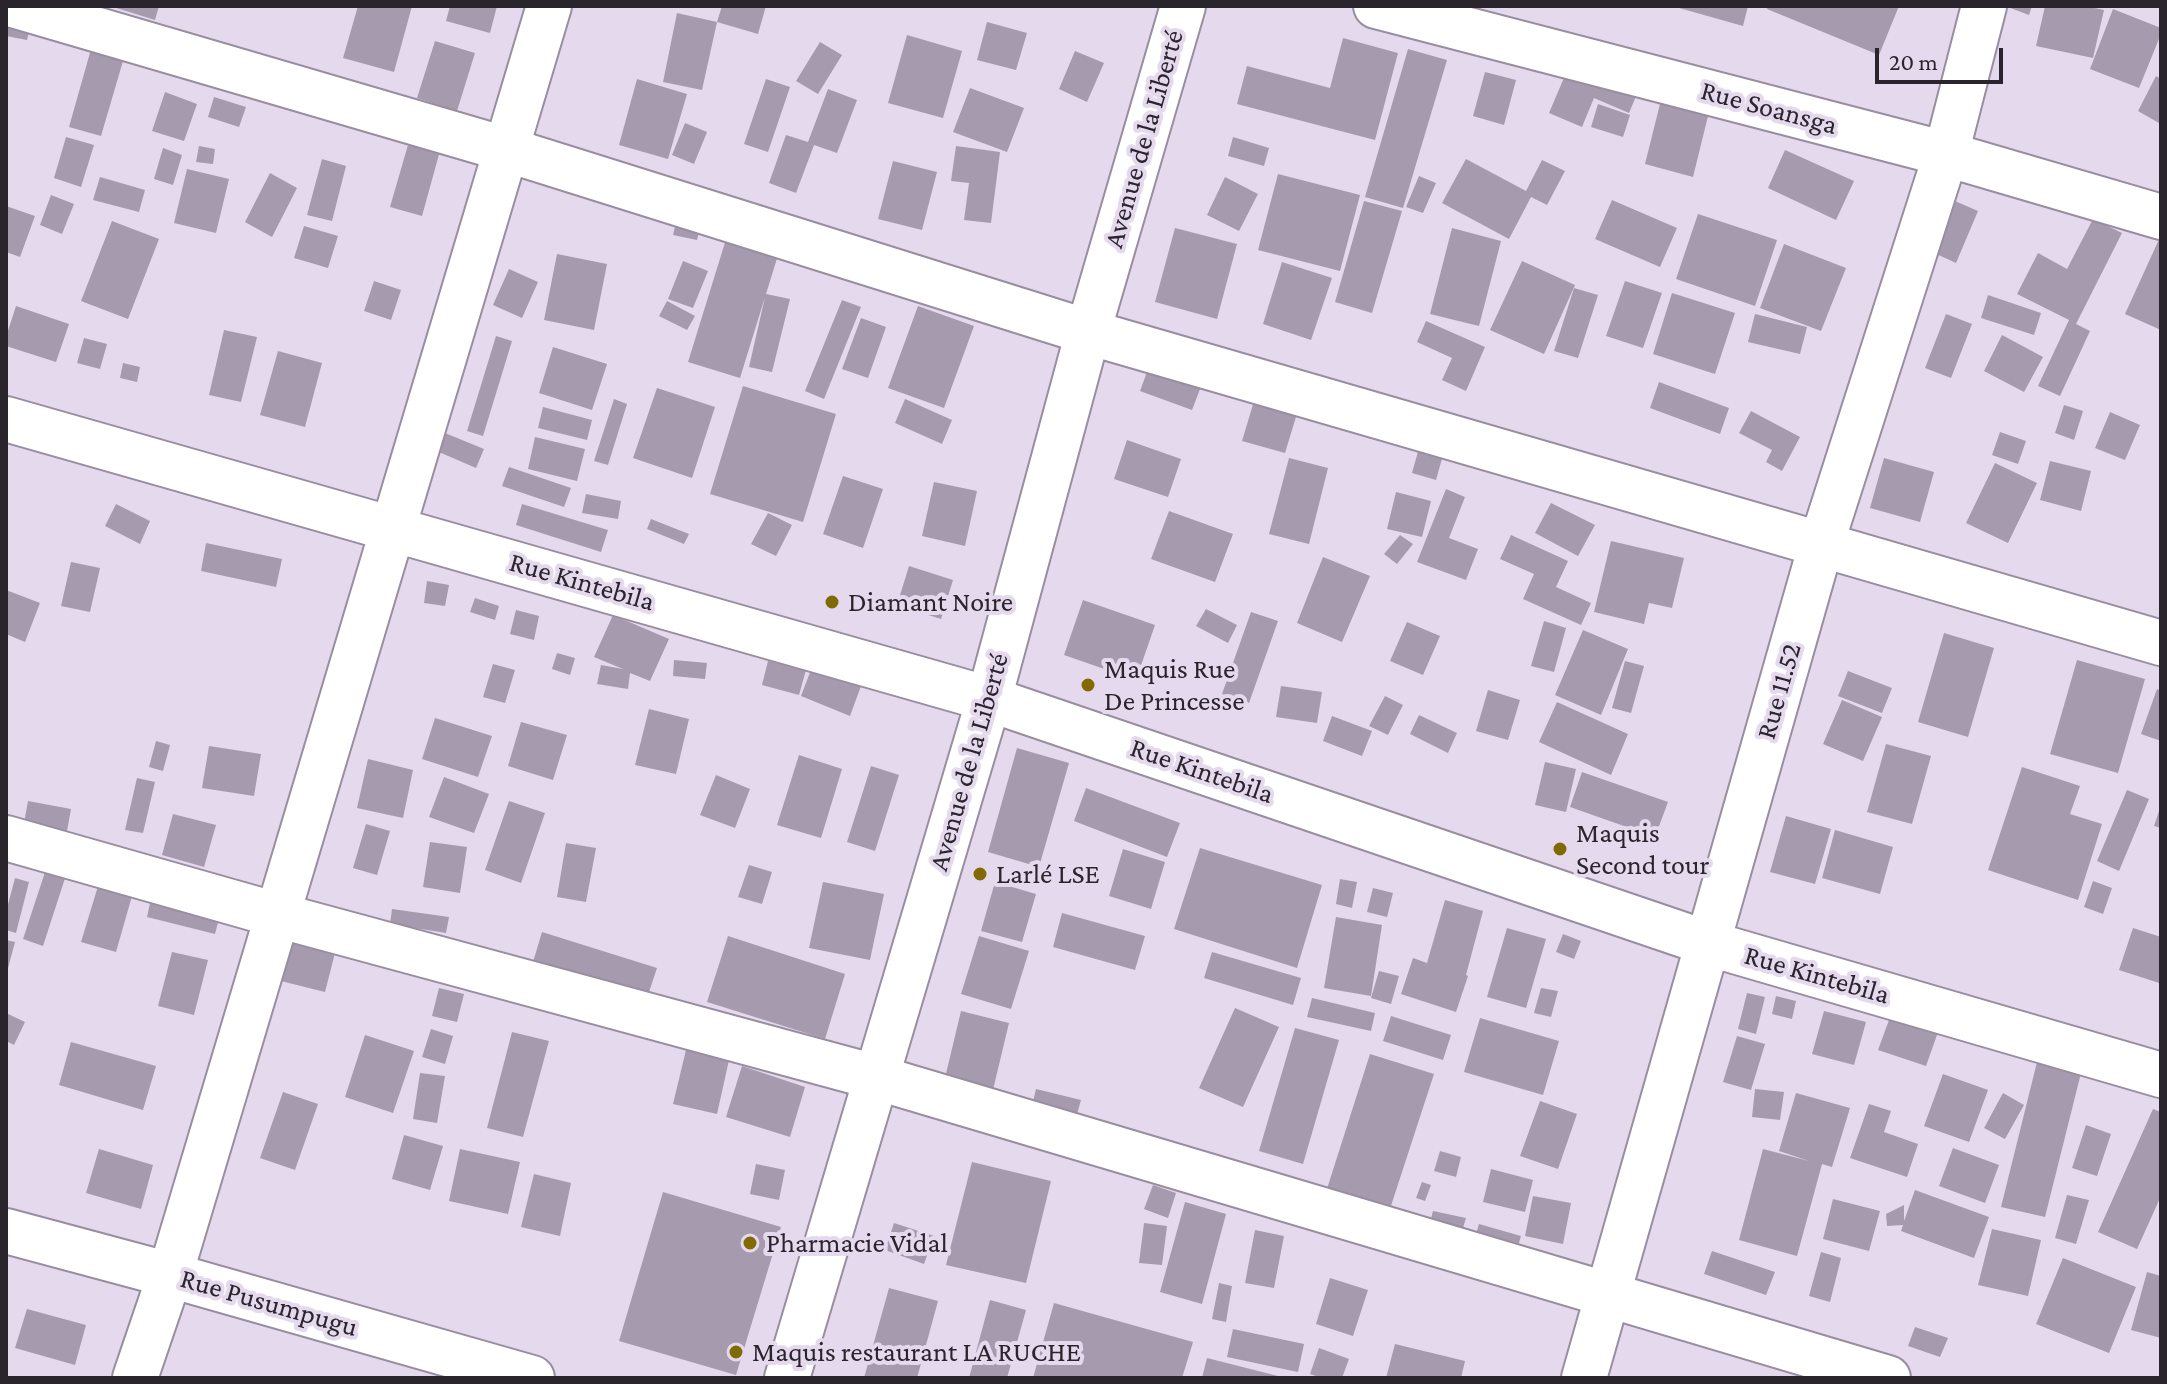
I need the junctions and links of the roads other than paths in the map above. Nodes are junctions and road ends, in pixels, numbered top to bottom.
1 (16, 6) edge
2 (549, 6) edge
3 (1183, 6) edge
4 (1376, 6) edge
5 (1984, 6) edge
6 (505, 149) junction
7 (1946, 154) junction
8 (2161, 217) edge
9 (1088, 332) junction
10 (6, 419) edge
11 (394, 528) junction
12 (1821, 545) junction
13 (2161, 643) edge
14 (989, 699) junction
15 (6, 838) edge
16 (277, 915) junction
17 (1707, 943) junction
18 (2161, 1075) edge
19 (875, 1077) junction
20 (6, 1231) edge
21 (170, 1275) junction
22 (1608, 1295) junction
23 (135, 1378) edge
24 (532, 1378) edge
25 (787, 1378) edge
26 (1584, 1378) edge
27 (1888, 1378) edge

1 - 6 street
2 - 6 street
3 - 9 street, Avenue de la Liberté
4 - 7 street, Rue Soansga
5 - 7 street, Rue 11.52
6 - 9 street
6 - 11 street
7 - 8 street, Rue Soansga
7 - 12 street, Rue 11.52
9 - 12 street
9 - 14 street, Avenue de la Liberté
10 - 11 street, Rue Kintebila
11 - 14 street, Rue Kintebila
11 - 16 street
12 - 13 street
12 - 17 street, Rue 11.52
14 - 17 street, Rue Kintebila
14 - 19 street, Avenue de la Liberté
15 - 16 street
16 - 19 street
16 - 21 street
17 - 18 street, Rue Kintebila
17 - 22 street, Rue 11.52
19 - 22 street
19 - 25 street, Avenue de la Liberté
20 - 21 street, Rue Pusumpugu
21 - 23 street
21 - 24 street, Rue Pusumpugu
22 - 26 street, Rue 11.52
22 - 27 street

